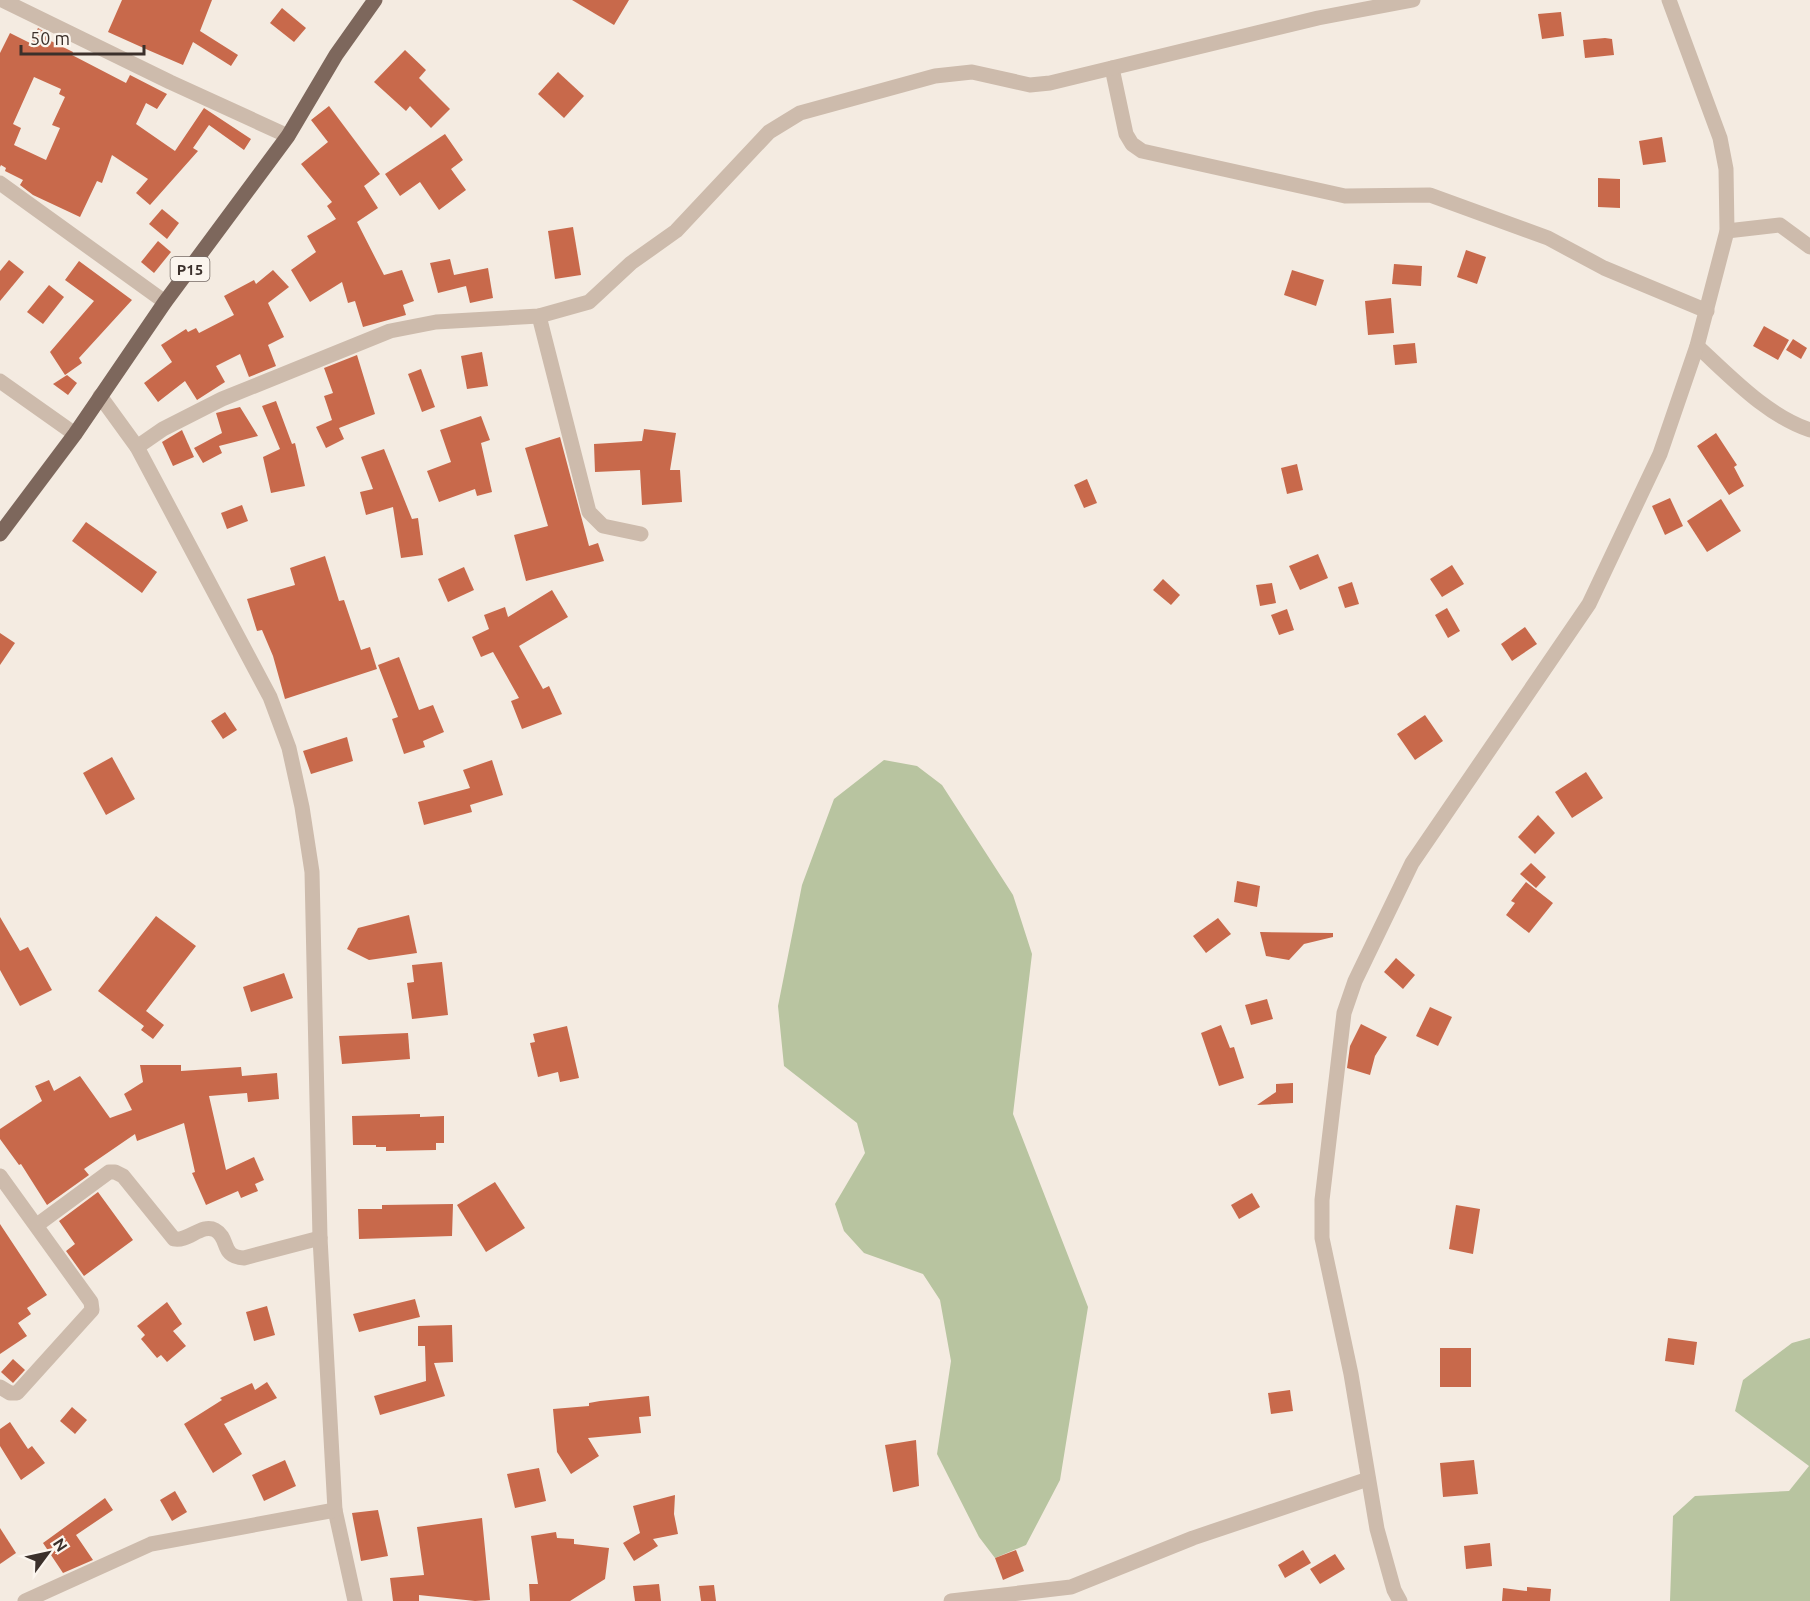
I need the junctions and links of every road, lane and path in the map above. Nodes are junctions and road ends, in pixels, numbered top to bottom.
1 (2, 0) edge
2 (375, 0) edge
3 (1413, 0) edge
4 (1669, 0) edge
5 (1112, 68) junction
6 (288, 136) junction
7 (0, 183) edge
8 (1726, 231) junction
9 (1810, 247) edge
10 (165, 302) junction
11 (1707, 311) junction
12 (539, 316) junction
13 (1697, 346) junction
14 (0, 381) edge
15 (100, 396) junction
16 (1810, 430) edge
17 (75, 434) junction
18 (137, 447) junction
19 (0, 534) edge
20 (642, 534) dead end
21 (0, 1176) edge
22 (37, 1225) junction
23 (320, 1238) junction
24 (0, 1387) edge
25 (1368, 1479) junction
26 (335, 1510) junction
27 (1004, 1598) edge
28 (25, 1601) edge
29 (355, 1601) edge
30 (951, 1601) edge
31 (1400, 1601) edge

1 - 6 street
2 - 6 main road, P15
3 - 5 street
4 - 8 street
5 - 11 street
5 - 12 street
6 - 10 main road, P15
7 - 10 street
8 - 9 street
8 - 11 street
10 - 15 main road, P15
11 - 13 street
12 - 18 street
12 - 20 street
13 - 16 street
13 - 25 street
14 - 17 street
15 - 17 main road, P15
15 - 18 street
17 - 19 main road, P15
18 - 23 street
21 - 22 street
22 - 23 street
22 - 24 street
23 - 26 street
25 - 27 street
25 - 31 street
26 - 28 street
26 - 29 street
27 - 30 street

